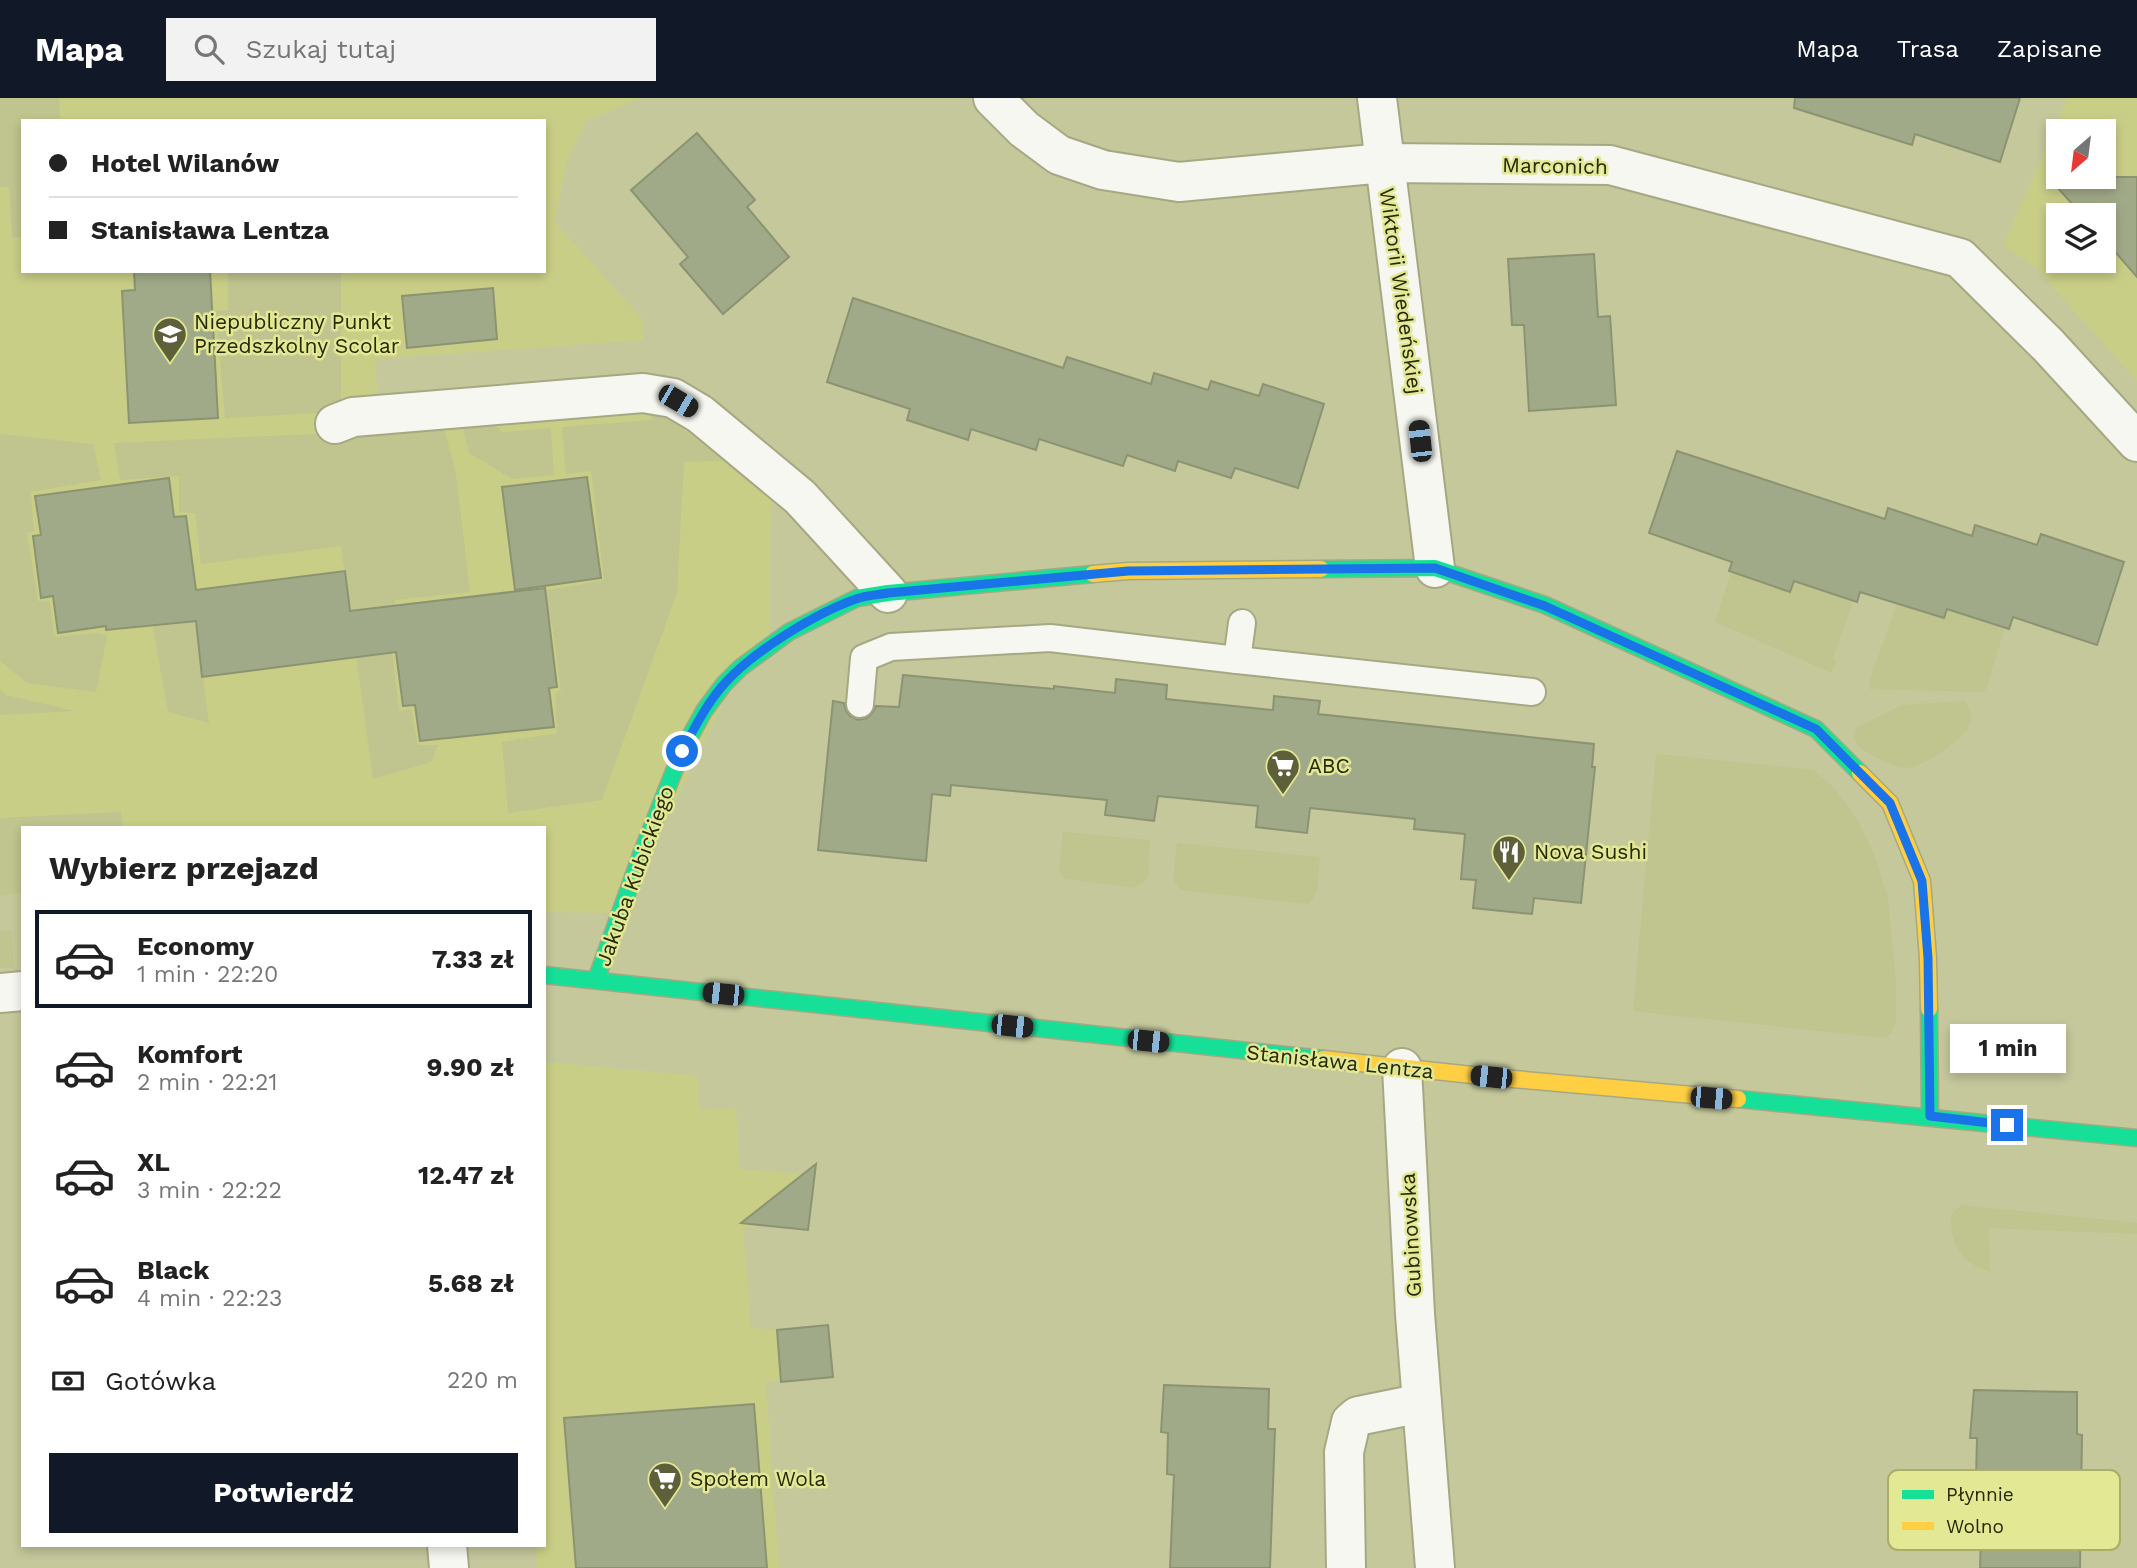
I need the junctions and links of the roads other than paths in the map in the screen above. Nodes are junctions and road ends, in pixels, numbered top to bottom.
1 (993, 98) edge
2 (1377, 98) edge
3 (1384, 163) junction
4 (335, 424) dead end
5 (2137, 442) edge
6 (1435, 568) junction
7 (888, 593) junction
8 (1242, 622) dead end
9 (1237, 660) junction
10 (1532, 692) dead end
11 (860, 704) dead end
12 (546, 975) edge
13 (596, 980) junction
14 (21, 991) edge
15 (0, 993) edge
16 (1402, 1068) junction
17 (1930, 1116) junction
18 (2137, 1138) edge
19 (1422, 1402) junction
20 (447, 1547) edge
21 (449, 1568) edge
22 (1346, 1568) edge
23 (1435, 1568) edge

1 - 3 street, Marconich
2 - 3 street, Wiktorii Wiedeńskiej
3 - 5 street, Marconich
3 - 6 street, Wiktorii Wiedeńskiej
4 - 7 street
6 - 7 street, Jakuba Kubickiego
6 - 17 street, Jakuba Kubickiego
7 - 13 street, Jakuba Kubickiego
8 - 9 lane
9 - 10 lane
9 - 11 lane
12 - 13 street, Stanisława Lentza
13 - 16 street, Stanisława Lentza
14 - 15 street
16 - 17 street, Stanisława Lentza
16 - 19 street, Gubinowska
17 - 18 street, Stanisława Lentza
19 - 22 street
19 - 23 street, Gubinowska
20 - 21 street

